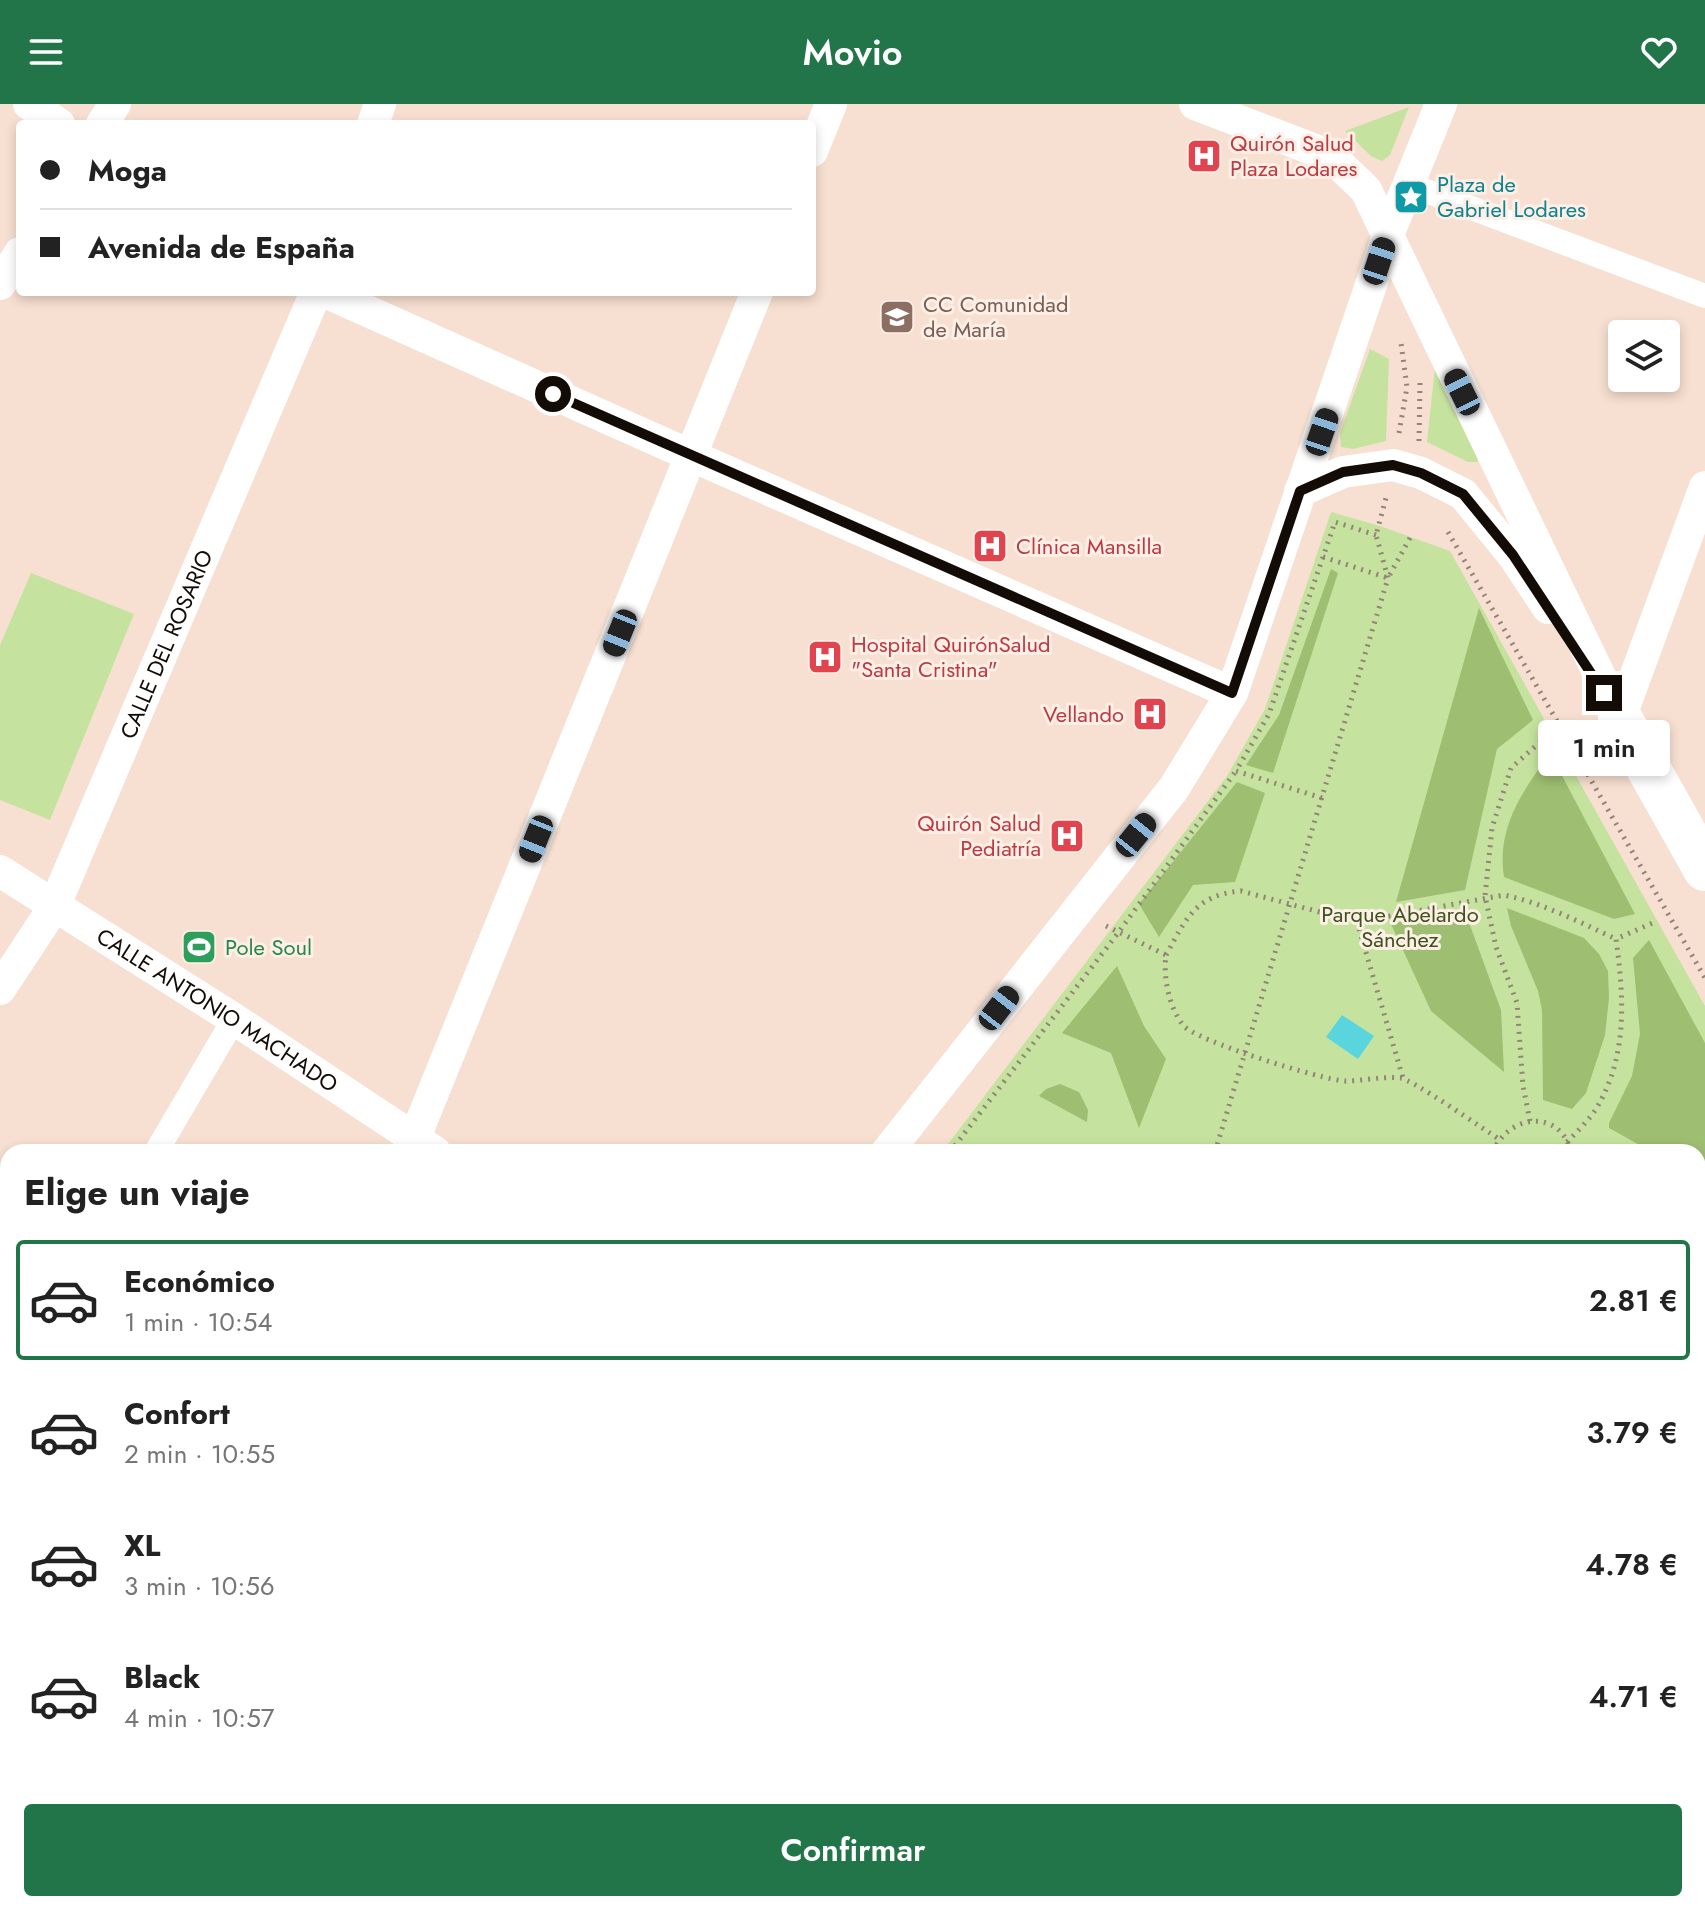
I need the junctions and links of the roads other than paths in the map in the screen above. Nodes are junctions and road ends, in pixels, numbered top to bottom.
1 (29, 104) edge
2 (831, 104) edge
3 (1195, 104) edge
4 (1441, 104) edge
5 (53, 120) edge
6 (816, 141) edge
7 (1408, 184) junction
8 (1388, 235) junction
9 (16, 259) edge
10 (0, 284) edge
11 (314, 296) edge
12 (334, 296) edge
13 (755, 296) edge
14 (1705, 296) edge
15 (692, 456) junction
16 (1705, 487) edge
17 (1300, 491) junction
18 (1232, 693) junction
19 (1620, 718) junction
20 (1705, 869) edge
21 (0, 871) edge
22 (54, 907) junction
23 (0, 989) edge
24 (234, 1019) junction
25 (161, 1144) edge
26 (415, 1144) edge
27 (420, 1144) edge
28 (893, 1144) edge

1 - 5 street
2 - 6 street
3 - 8 street
4 - 7 street
7 - 8 street
7 - 14 street
8 - 17 street
8 - 19 street
9 - 10 street
11 - 22 street, CALLE DEL ROSARIO
12 - 15 street
13 - 15 street
15 - 18 street
15 - 27 street
16 - 19 street
17 - 18 street
17 - 19 street
18 - 28 street
19 - 20 main road
21 - 22 street, CALLE ANTONIO MACHADO
22 - 23 street, CALLE DEL ROSARIO
22 - 24 street, CALLE ANTONIO MACHADO
24 - 25 street
24 - 26 street, CALLE ANTONIO MACHADO

